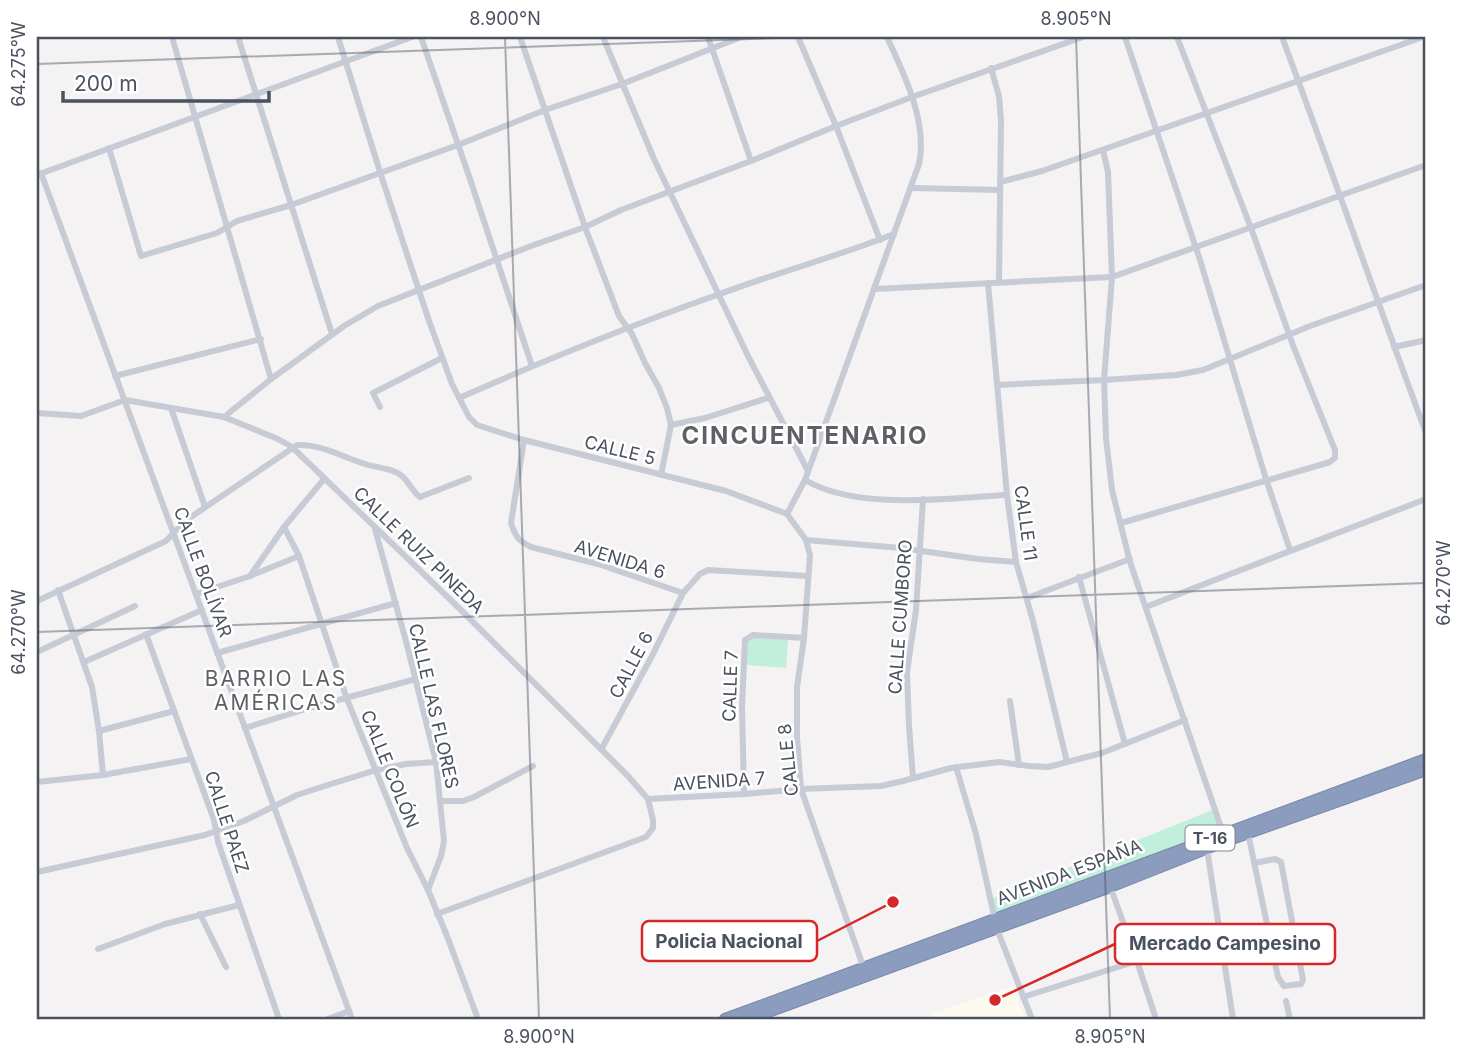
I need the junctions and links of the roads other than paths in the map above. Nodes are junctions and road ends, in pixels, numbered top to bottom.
1 (172, 37) edge
2 (238, 37) edge
3 (338, 37) edge
4 (412, 37) edge
5 (421, 37) edge
6 (520, 37) edge
7 (603, 37) edge
8 (708, 37) edge
9 (741, 37) edge
10 (798, 37) edge
11 (887, 37) edge
12 (1083, 37) edge
13 (1125, 37) edge
14 (1177, 37) edge
15 (1282, 37) edge
16 (1423, 37) edge
17 (712, 48) junction
18 (346, 61) junction
19 (992, 68) junction
20 (1298, 81) junction
21 (622, 84) junction
22 (256, 94) junction
23 (912, 97) junction
24 (545, 110) junction
25 (1206, 114) junction
26 (196, 116) junction
27 (836, 125) junction
28 (1157, 131) junction
29 (458, 145) junction
30 (109, 148) junction
31 (1103, 150) junction
32 (751, 161) junction
33 (1426, 165) edge
34 (380, 172) junction
35 (39, 174) edge
36 (1000, 186) junction
37 (912, 188) junction
38 (671, 192) junction
39 (1341, 195) junction
40 (291, 205) junction
41 (228, 226) junction
42 (585, 227) junction
43 (1251, 228) junction
44 (894, 234) junction
45 (880, 240) junction
46 (1196, 247) junction
47 (495, 259) junction
48 (1112, 277) junction
49 (999, 282) junction
50 (988, 283) junction
51 (1426, 285) edge
52 (418, 289) junction
53 (875, 289) junction
54 (719, 294) junction
55 (1377, 302) junction
56 (628, 328) junction
57 (332, 334) junction
58 (1289, 334) junction
59 (261, 340) junction
60 (1426, 340) edge
61 (1394, 347) junction
62 (442, 358) junction
63 (1231, 358) junction
64 (532, 366) junction
65 (115, 376) junction
66 (271, 379) junction
67 (1104, 380) junction
68 (997, 385) junction
69 (458, 398) junction
70 (768, 398) junction
71 (125, 400) junction
72 (380, 407) dead end
73 (171, 408) junction
74 (37, 414) edge
75 (224, 417) junction
76 (671, 425) junction
77 (1426, 433) edge
78 (523, 440) junction
79 (292, 447) junction
80 (808, 471) junction
81 (661, 475) junction
82 (469, 478) dead end
83 (324, 479) junction
84 (804, 480) junction
85 (1266, 480) junction
86 (1007, 495) junction
87 (923, 499) junction
88 (1426, 499) edge
89 (205, 507) junction
90 (787, 514) junction
91 (1121, 523) junction
92 (284, 527) junction
93 (374, 528) junction
94 (174, 533) junction
95 (806, 540) junction
96 (1290, 550) junction
97 (920, 551) junction
98 (299, 556) junction
99 (1130, 559) junction
100 (1016, 562) junction
101 (250, 576) junction
102 (808, 576) junction
103 (1079, 577) junction
104 (58, 590) junction
105 (683, 593) junction
106 (196, 594) junction
107 (1027, 598) junction
108 (37, 601) edge
109 (396, 603) junction
110 (135, 607) dead end
111 (1146, 607) junction
112 (202, 610) junction
113 (322, 625) junction
114 (74, 634) junction
115 (146, 634) junction
116 (804, 638) junction
117 (37, 652) edge
118 (217, 653) junction
119 (84, 662) junction
120 (416, 679) junction
121 (347, 699) junction
122 (1010, 701) dead end
123 (174, 711) junction
124 (1185, 720) junction
125 (245, 728) junction
126 (99, 731) junction
127 (1125, 744) junction
128 (602, 748) junction
129 (191, 759) junction
130 (1426, 759) edge
131 (436, 762) junction
132 (1067, 762) junction
133 (1019, 765) junction
134 (533, 766) dead end
135 (956, 767) junction
136 (376, 770) junction
137 (1426, 770) edge
138 (103, 775) junction
139 (913, 778) junction
140 (37, 782) edge
141 (801, 789) junction
142 (744, 794) junction
143 (648, 799) junction
144 (441, 801) junction
145 (274, 807) junction
146 (216, 831) junction
147 (1248, 834) junction
148 (1224, 837) junction
149 (1207, 849) junction
150 (1254, 863) junction
151 (37, 872) edge
152 (1108, 882) junction
153 (428, 890) junction
154 (239, 905) junction
155 (200, 914) junction
156 (438, 914) junction
157 (996, 924) junction
158 (98, 948) dead end
159 (1138, 961) junction
160 (226, 967) dead end
161 (864, 969) junction
162 (1023, 997) junction
163 (1286, 1001) dead end
164 (349, 1011) junction
165 (279, 1019) edge
166 (328, 1019) edge
167 (352, 1019) edge
168 (478, 1019) edge
169 (725, 1019) edge
170 (749, 1019) edge
171 (1032, 1019) edge
172 (1156, 1019) edge
173 (1233, 1019) edge
174 (1290, 1019) edge

1 - 26 street
2 - 22 street
3 - 18 street, CALLE 5
4 - 18 street
5 - 29 street
6 - 24 street
7 - 21 street
8 - 17 street
9 - 17 street
10 - 27 street
11 - 23 street
12 - 19 street
13 - 28 street
14 - 25 street
15 - 20 street
16 - 20 street
17 - 21 street
17 - 32 street
18 - 22 street
18 - 34 street, CALLE 5
19 - 23 street
19 - 36 street
20 - 25 street
20 - 39 street
21 - 24 street
21 - 38 street
22 - 26 street
22 - 40 street
23 - 27 street
23 - 37 street
24 - 29 street
24 - 42 street
25 - 28 street
25 - 43 street
26 - 30 street
26 - 41 street
27 - 32 street
27 - 45 street
28 - 31 street
28 - 46 street
29 - 34 street
29 - 47 street
30 - 35 street
30 - 41 street
31 - 36 street
31 - 48 street
32 - 38 street
33 - 39 street
34 - 40 street
34 - 52 street, CALLE 5
35 - 65 street, CALLE BOLÍVAR
36 - 37 street
36 - 49 street
37 - 44 street
38 - 42 street
38 - 54 street
39 - 43 street
39 - 55 street
40 - 41 street
40 - 57 street
41 - 59 street
42 - 47 street
42 - 56 street
43 - 46 street
43 - 58 street
44 - 45 street
44 - 53 street
45 - 54 street
46 - 48 street
46 - 63 street
47 - 52 street
47 - 64 street
48 - 49 street
48 - 67 street
49 - 50 street
50 - 53 street
50 - 68 street, CALLE 11
51 - 55 street
52 - 57 street
52 - 62 street, CALLE 5
53 - 80 street
54 - 56 street
54 - 70 street
55 - 58 street
55 - 61 street
56 - 64 street
56 - 76 street
57 - 66 street
58 - 63 street
58 - 85 street
59 - 65 street
59 - 66 street
60 - 61 street
61 - 77 street
62 - 69 street, CALLE 5
62 - 72 street
63 - 67 street
63 - 85 street
64 - 69 street
65 - 71 street, CALLE BOLÍVAR
66 - 75 street
67 - 68 street
67 - 91 street
68 - 86 street, CALLE 11
69 - 78 street, CALLE 5
70 - 76 street
70 - 80 street
71 - 73 street, CALLE RUIZ PINEDA
71 - 74 street
71 - 94 street, CALLE BOLÍVAR
73 - 75 street, CALLE RUIZ PINEDA
73 - 89 street
75 - 79 street, CALLE RUIZ PINEDA
76 - 81 street
78 - 81 street, CALLE 5
78 - 105 street, AVENIDA 6
79 - 82 street
79 - 83 street, CALLE RUIZ PINEDA
79 - 89 street
80 - 84 street
81 - 90 street, CALLE 5
83 - 92 street
83 - 93 street, CALLE RUIZ PINEDA
84 - 87 street
84 - 90 street
85 - 91 street
85 - 96 street
86 - 87 street
86 - 100 street, CALLE 11
87 - 97 street, CALLE CUMBORO
88 - 96 street
89 - 94 street
90 - 95 street
91 - 99 street
92 - 98 street, CALLE COLÓN
92 - 101 street
93 - 109 street, CALLE LAS FLORES
93 - 128 street, CALLE RUIZ PINEDA
94 - 104 street
94 - 106 street, CALLE BOLÍVAR
95 - 97 street
95 - 102 street, CALLE 8
96 - 111 street
97 - 100 street
97 - 139 street, CALLE CUMBORO
98 - 101 street
98 - 113 street, CALLE COLÓN
99 - 103 street
99 - 111 street
100 - 107 street, CALLE 11
101 - 106 street
102 - 105 street, AVENIDA 6
102 - 116 street, CALLE 8
103 - 107 street
103 - 127 street
104 - 108 street
104 - 114 street
105 - 128 street, CALLE 6
106 - 112 street, CALLE BOLÍVAR
107 - 132 street, CALLE 11
109 - 113 street
109 - 120 street, CALLE LAS FLORES
110 - 114 street
111 - 124 street
112 - 115 street
112 - 118 street, CALLE BOLÍVAR
113 - 118 street
113 - 121 street, CALLE COLÓN
114 - 117 street
114 - 119 street
115 - 119 street
115 - 123 street, CALLE PAEZ
116 - 141 street, CALLE 8
116 - 142 street, CALLE 7
118 - 125 street, CALLE BOLÍVAR
119 - 126 street
120 - 121 street
120 - 131 street, CALLE LAS FLORES
121 - 125 street
121 - 136 street, CALLE COLÓN
122 - 133 street
123 - 126 street
123 - 129 street, CALLE PAEZ
124 - 127 street, AVENIDA 7
124 - 148 street
125 - 145 street, CALLE BOLÍVAR
126 - 138 street
127 - 132 street, AVENIDA 7
128 - 143 street, CALLE RUIZ PINEDA
129 - 138 street
129 - 146 street, CALLE PAEZ
130 - 148 highway, AVENIDA ESPAÑA / T-16
131 - 136 street
131 - 144 street, CALLE LAS FLORES
132 - 133 street, AVENIDA 7
133 - 135 street, AVENIDA 7
134 - 144 street
135 - 139 street, AVENIDA 7
135 - 157 street
136 - 145 street
136 - 153 street, CALLE COLÓN
137 - 147 highway, AVENIDA ESPAÑA / T-16
138 - 140 street
139 - 141 street, AVENIDA 7
141 - 142 street, AVENIDA 7
141 - 161 street, CALLE 8
142 - 143 street, AVENIDA 7
143 - 156 street
144 - 153 street, CALLE LAS FLORES
145 - 146 street
145 - 164 street, CALLE BOLÍVAR
146 - 151 street
146 - 154 street, CALLE PAEZ
147 - 148 highway, AVENIDA ESPAÑA / T-16
147 - 150 street
148 - 149 highway, AVENIDA ESPAÑA / T-16
148 - 152 highway, AVENIDA ESPAÑA / T-16
149 - 152 highway, AVENIDA ESPAÑA / T-16
149 - 173 street
150 - 150 street
152 - 157 highway, AVENIDA ESPAÑA / T-16
152 - 159 street
153 - 156 street, CALLE COLÓN
154 - 155 street
154 - 165 street, CALLE PAEZ
155 - 158 street
155 - 160 street
156 - 168 street, CALLE COLÓN
157 - 161 highway, AVENIDA ESPAÑA / T-16
157 - 162 street
157 - 170 highway, AVENIDA ESPAÑA / T-16
159 - 162 street
159 - 172 street
161 - 169 highway, AVENIDA ESPAÑA / T-16
162 - 171 street
163 - 174 street
164 - 166 street
164 - 167 street, CALLE BOLÍVAR

